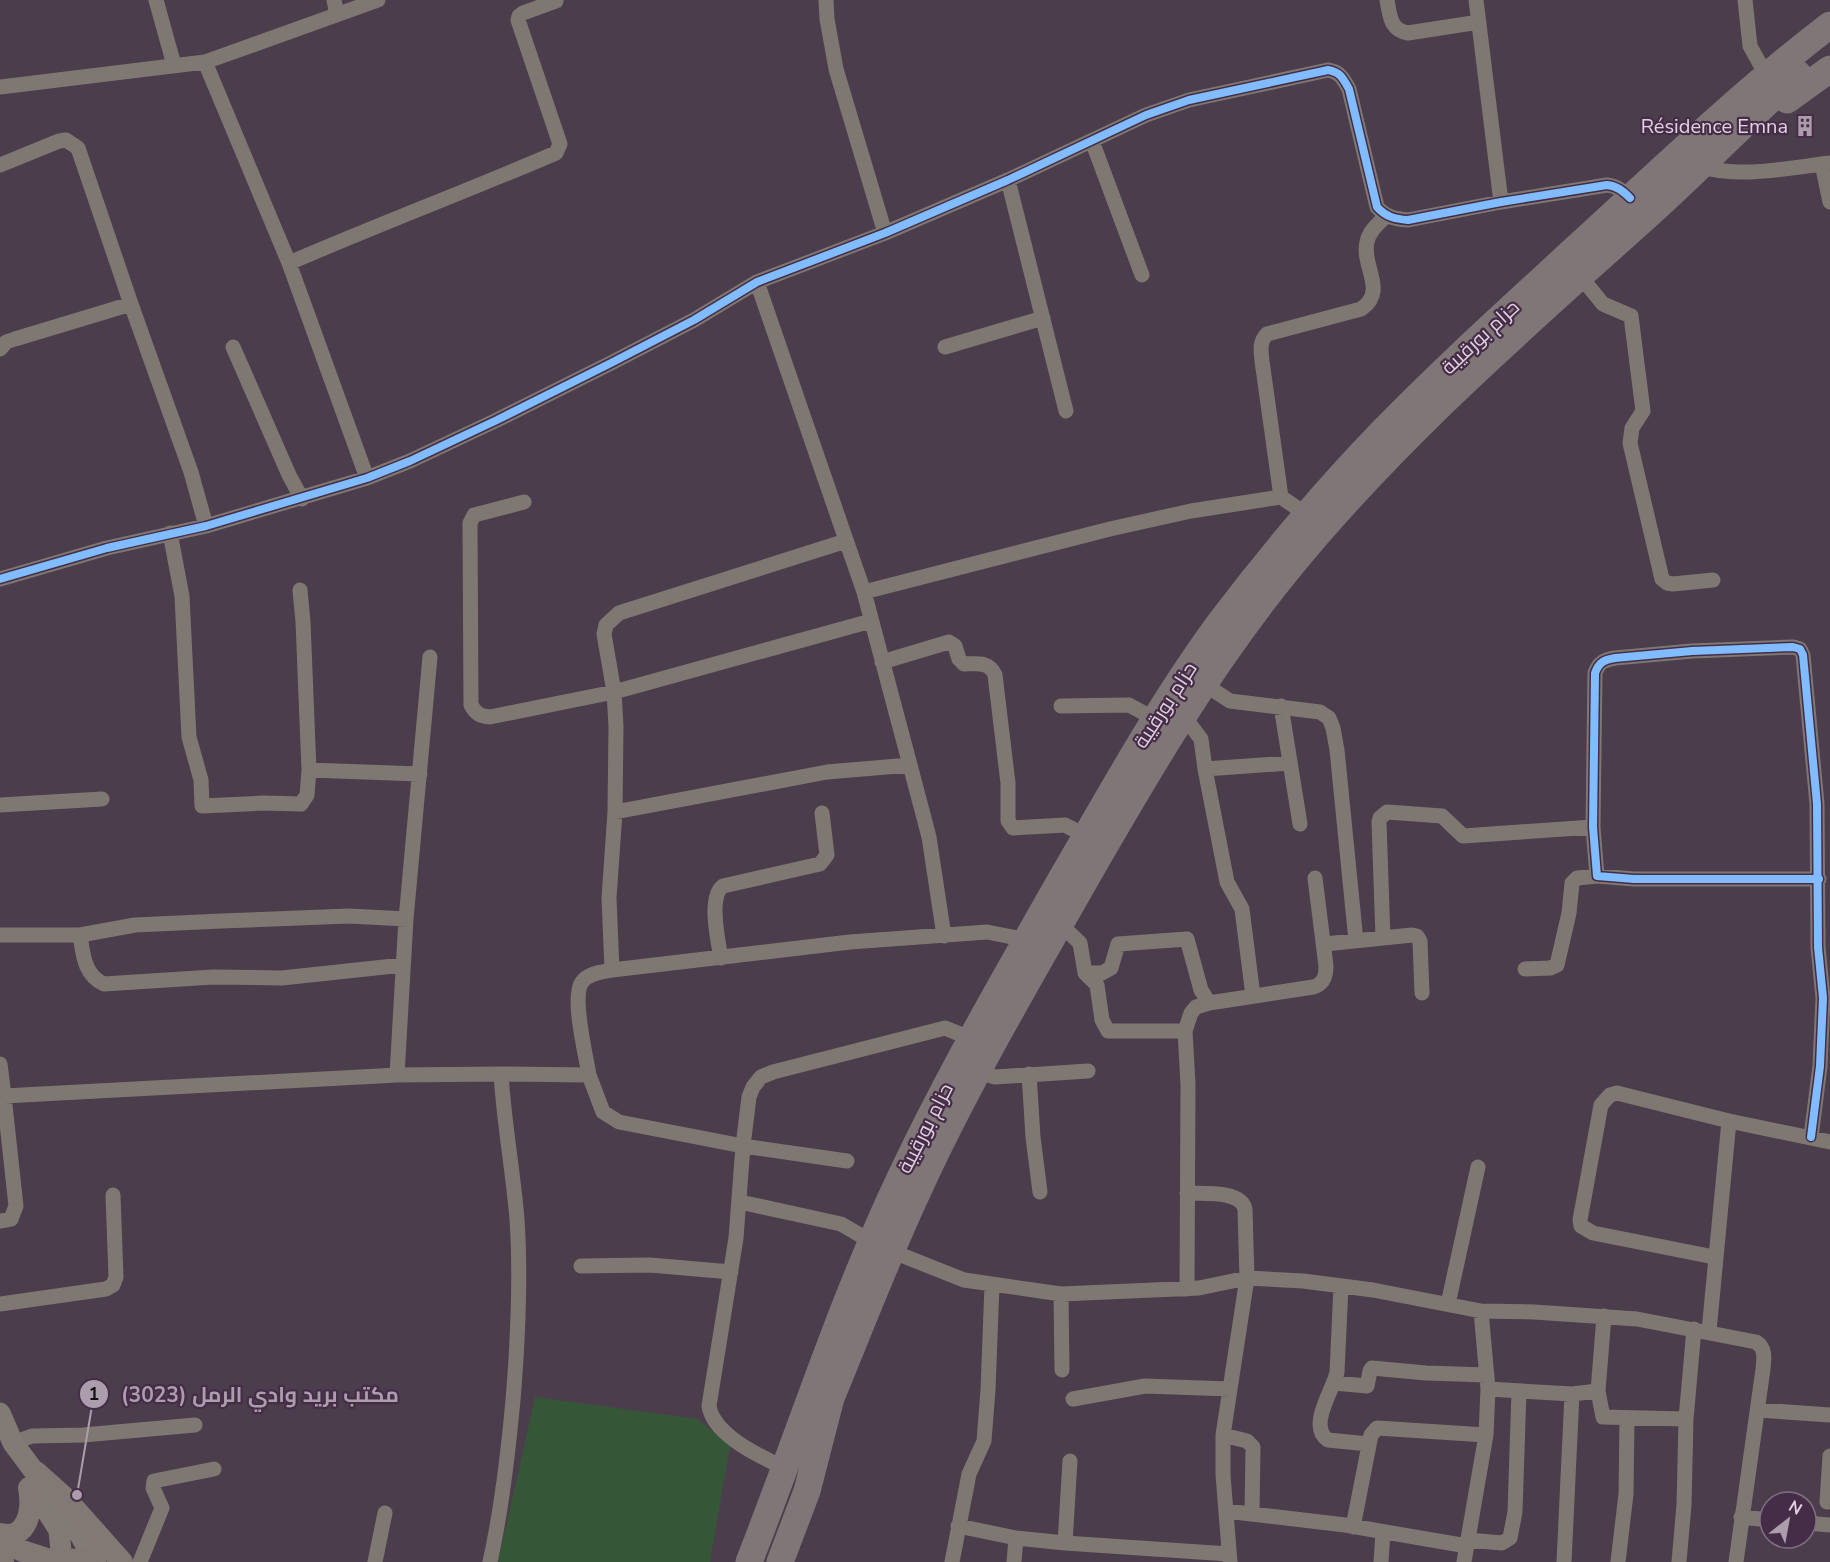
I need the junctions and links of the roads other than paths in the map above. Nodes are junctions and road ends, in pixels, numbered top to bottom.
1 (156, 0) edge
2 (378, 0) edge
3 (1387, 0) edge
4 (1476, 0) edge
5 (1745, 0) edge
6 (555, 1) edge
7 (830, 1) edge
8 (335, 7) edge
9 (1830, 7) edge
10 (1479, 21) junction
11 (1830, 25) edge
12 (1830, 45) edge
13 (205, 62) junction
14 (174, 65) junction
15 (1761, 66) junction
16 (1830, 69) edge
17 (0, 87) edge
18 (1736, 116) junction
19 (1092, 141) junction
20 (1826, 163) edge
21 (0, 165) edge
22 (1699, 166) junction
23 (1008, 180) junction
24 (1630, 198) junction
25 (1501, 202) junction
26 (1830, 202) edge
27 (1387, 215) junction
28 (885, 233) junction
29 (289, 263) junction
30 (1142, 275) dead end
31 (1580, 276) junction
32 (757, 282) junction
33 (131, 304) junction
34 (1043, 318) junction
35 (233, 347) dead end
36 (945, 347) dead end
37 (0, 349) edge
38 (1066, 411) dead end
39 (367, 478) junction
40 (1281, 497) junction
41 (302, 499) junction
42 (524, 502) dead end
43 (1307, 515) junction
44 (206, 526) junction
45 (170, 533) junction
46 (846, 541) junction
47 (0, 579) edge
48 (1713, 580) dead end
49 (300, 590) dead end
50 (864, 592) junction
51 (871, 621) junction
52 (430, 657) dead end
53 (882, 662) junction
54 (1204, 684) junction
55 (614, 693) junction
56 (1061, 706) dead end
57 (1281, 706) junction
58 (1183, 715) junction
59 (1155, 718) junction
60 (1290, 763) junction
61 (910, 765) junction
62 (1205, 769) junction
63 (309, 770) junction
64 (420, 774) junction
65 (102, 799) dead end
66 (1824, 804) edge
67 (0, 805) edge
68 (615, 812) junction
69 (822, 813) dead end
70 (1300, 824) dead end
71 (1593, 827) junction
72 (1086, 836) junction
73 (1597, 876) junction
74 (1316, 878) dead end
75 (1818, 879) junction
76 (406, 920) junction
77 (1060, 924) junction
78 (0, 935) edge
79 (80, 935) junction
80 (944, 936) junction
81 (1383, 938) junction
82 (1027, 940) junction
83 (1356, 941) junction
84 (1325, 944) junction
85 (721, 958) junction
86 (403, 965) junction
87 (1525, 969) dead end
88 (612, 970) junction
89 (1085, 973) junction
90 (1826, 975) edge
91 (1422, 993) dead end
92 (1253, 996) junction
93 (1209, 1003) junction
94 (1185, 1031) junction
95 (972, 1039) junction
96 (0, 1064) edge
97 (1825, 1066) edge
98 (1088, 1071) dead end
99 (979, 1072) junction
100 (501, 1074) junction
101 (1029, 1074) junction
102 (398, 1075) junction
103 (589, 1075) junction
104 (4, 1096) junction
105 (1729, 1121) junction
106 (1811, 1137) junction
107 (1830, 1142) edge
108 (742, 1146) junction
109 (847, 1161) dead end
110 (1478, 1167) dead end
111 (1040, 1192) dead end
112 (1187, 1193) junction
113 (113, 1195) dead end
114 (740, 1202) junction
115 (0, 1221) edge
116 (881, 1247) junction
117 (1714, 1257) junction
118 (581, 1266) dead end
119 (730, 1272) junction
120 (1247, 1278) junction
121 (992, 1285) junction
122 (1341, 1286) junction
123 (1187, 1289) junction
124 (1062, 1294) junction
125 (0, 1304) edge
126 (1448, 1304) junction
127 (1481, 1311) junction
128 (1604, 1316) junction
129 (1701, 1330) junction
130 (1062, 1370) dead end
131 (1487, 1382) junction
132 (1334, 1383) junction
133 (825, 1389) junction
134 (1230, 1389) junction
135 (1598, 1390) junction
136 (1519, 1391) junction
137 (1572, 1394) junction
138 (1073, 1399) dead end
139 (1758, 1410) junction
140 (0, 1413) edge
141 (1830, 1415) edge
142 (1627, 1418) junction
143 (1686, 1419) junction
144 (195, 1425) dead end
145 (1223, 1435) junction
146 (1486, 1435) junction
147 (13, 1443) junction
148 (1369, 1444) junction
149 (1830, 1456) edge
150 (1070, 1461) dead end
151 (772, 1462) junction
152 (214, 1469) dead end
153 (32, 1480) junction
154 (1827, 1502) dead end
155 (1226, 1511) junction
156 (386, 1513) dead end
157 (1252, 1514) junction
158 (1741, 1517) junction
159 (1758, 1519) edge
160 (958, 1526) junction
161 (1353, 1527) junction
162 (1383, 1532) junction
163 (0, 1534) edge
164 (1016, 1538) junction
165 (0, 1540) edge
166 (1468, 1543) junction
167 (1065, 1544) junction
168 (1131, 1555) edge
169 (1230, 1558) edge
170 (56, 1562) edge
171 (62, 1562) edge
172 (90, 1562) edge
173 (96, 1562) edge
174 (122, 1562) edge
175 (140, 1562) edge
176 (375, 1562) edge
177 (490, 1562) edge
178 (732, 1562) edge
179 (749, 1562) edge
180 (766, 1562) edge
181 (780, 1562) edge
182 (952, 1562) edge
183 (1014, 1562) edge
184 (1382, 1562) edge
185 (1464, 1562) edge
186 (1564, 1562) edge
187 (1618, 1562) edge
188 (1679, 1562) edge
189 (1736, 1562) edge

1 - 14 street
2 - 8 street
3 - 10 street
4 - 10 street
5 - 15 street
6 - 29 street
7 - 28 street
8 - 13 street
9 - 15 highway
10 - 25 street
11 - 18 highway, حزام بورقيبة
12 - 18 highway, حزام بورقيبة
13 - 14 street
13 - 29 street
14 - 17 street
15 - 18 highway
16 - 18 highway
18 - 22 highway, حزام بورقيبة
18 - 24 highway, حزام بورقيبة
19 - 23 street
19 - 27 street
19 - 30 street
20 - 22 street
20 - 26 street
21 - 33 street
22 - 31 highway, حزام بورقيبة
23 - 28 street
23 - 34 street
24 - 25 street
24 - 43 highway, حزام بورقيبة
25 - 27 street
27 - 40 street
28 - 32 street
29 - 39 street
31 - 48 street
31 - 54 highway, حزام بورقيبة
32 - 39 street
32 - 46 street
33 - 37 street
33 - 44 street
34 - 36 street
34 - 38 street
35 - 41 street
39 - 41 street
40 - 43 street
40 - 50 street
41 - 44 street
42 - 55 street
43 - 59 highway, حزام بورقيبة
44 - 45 street
45 - 47 street
45 - 63 street
46 - 50 street
46 - 55 street
49 - 63 street
50 - 51 street
51 - 53 street
51 - 55 street
52 - 64 street
53 - 61 street
53 - 72 street
54 - 57 street
54 - 58 highway, حزام بورقيبة
55 - 68 street
56 - 59 street
57 - 60 street
57 - 83 street
58 - 62 street
58 - 77 highway, حزام بورقيبة
59 - 72 highway, حزام بورقيبة
60 - 62 street
60 - 70 street
61 - 68 street
61 - 80 street
62 - 92 street
63 - 64 street
64 - 76 street
65 - 67 street
66 - 71 street
66 - 75 street
68 - 88 street
69 - 85 street
71 - 73 street
71 - 81 street
72 - 82 highway, حزام بورقيبة
73 - 75 street
73 - 87 street
74 - 84 street
75 - 90 street
76 - 79 street
76 - 86 street
77 - 89 street
77 - 99 highway, حزام بورقيبة
78 - 79 street
79 - 86 street
80 - 82 street
80 - 85 street
81 - 83 street
81 - 91 street
82 - 95 highway, حزام بورقيبة
83 - 84 street
84 - 92 street
85 - 88 street
86 - 102 street
88 - 103 street
89 - 93 street
89 - 94 street
90 - 97 street
92 - 93 street
93 - 94 street
94 - 112 street
95 - 108 street
95 - 116 highway, حزام بورقيبة
96 - 104 street
97 - 106 street
98 - 101 street
99 - 101 street
99 - 116 highway, حزام بورقيبة
100 - 102 street
100 - 103 street
100 - 177 street
101 - 111 street
102 - 104 street
103 - 108 street
104 - 115 street
105 - 106 street
105 - 117 street
105 - 117 street
106 - 107 street
108 - 109 street
108 - 114 street
110 - 126 street
112 - 120 street
112 - 123 street
113 - 125 street
114 - 116 street
114 - 119 street
116 - 121 street
116 - 133 highway, حزام بورقيبة
117 - 129 street
118 - 119 street
119 - 151 street
120 - 122 street
120 - 123 street
120 - 134 street
121 - 124 street
121 - 160 street
122 - 126 street
122 - 132 street
123 - 124 street
124 - 130 street
126 - 127 street
127 - 128 street
127 - 131 street
128 - 129 street
128 - 135 street
129 - 139 street
129 - 143 street
131 - 132 street
131 - 136 street
131 - 146 street
132 - 148 street
133 - 151 highway
133 - 179 highway, حزام بورقيبة
133 - 180 highway, حزام بورقيبة
133 - 181 highway
134 - 138 street
134 - 145 street
135 - 137 street
135 - 142 street
136 - 137 street
136 - 166 street
137 - 186 street
139 - 141 street
139 - 158 street
140 - 147 street
142 - 143 street
142 - 187 street
143 - 188 street
144 - 147 street
145 - 155 street
145 - 157 street
146 - 148 street
146 - 166 street
147 - 153 street
148 - 161 street
149 - 154 street
150 - 167 street
151 - 178 highway
152 - 175 street
153 - 163 main road
153 - 171 street
153 - 173 street
153 - 174 main road
155 - 157 street
155 - 169 street
156 - 176 street
157 - 161 street
158 - 159 street
158 - 189 street
160 - 164 street
160 - 182 street
161 - 162 street
162 - 166 street
162 - 184 street
164 - 167 street
164 - 183 street
165 - 170 main road
166 - 185 street
167 - 168 street
168 - 169 street
171 - 172 main road

